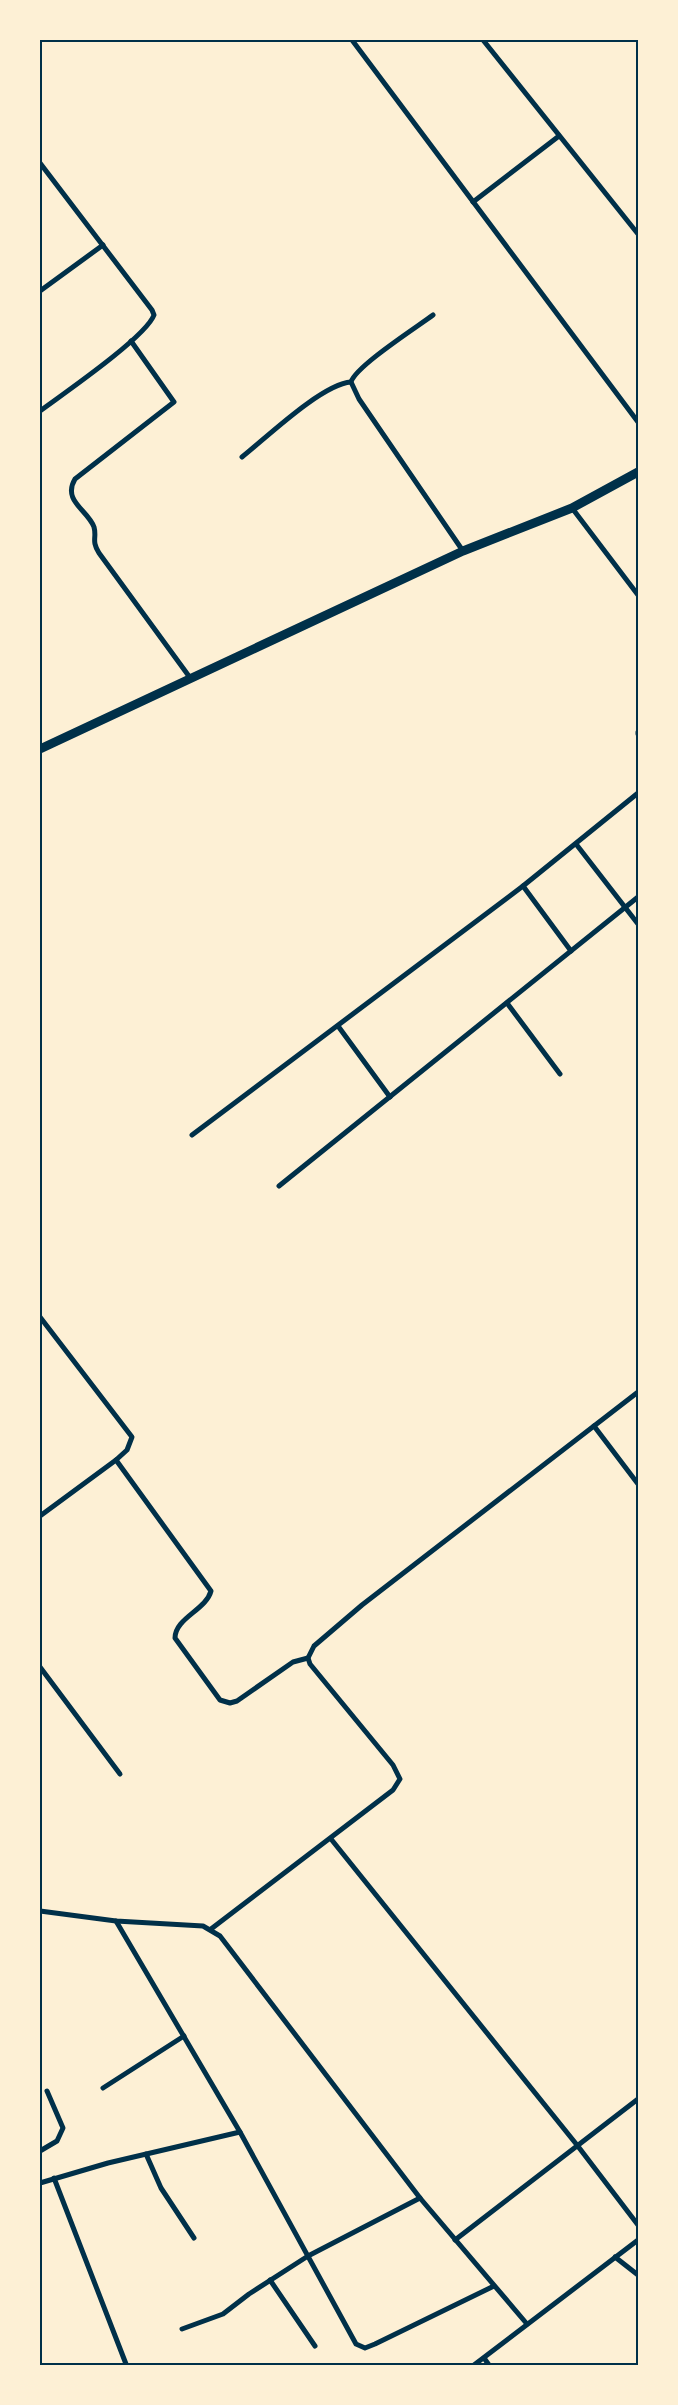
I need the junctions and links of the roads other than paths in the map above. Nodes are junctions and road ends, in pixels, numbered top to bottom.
1 (352, 40) edge
2 (483, 40) edge
3 (559, 136) junction
4 (40, 162) edge
5 (42, 171) edge
6 (473, 202) junction
7 (638, 234) edge
8 (103, 245) junction
9 (40, 291) edge
10 (433, 315) dead end
11 (132, 341) junction
12 (351, 382) junction
13 (40, 411) edge
14 (638, 422) edge
15 (242, 457) dead end
16 (638, 472) edge
17 (572, 508) junction
18 (463, 551) junction
19 (638, 595) edge
20 (191, 679) junction
21 (40, 749) edge
22 (638, 793) edge
23 (576, 844) junction
24 (523, 886) junction
25 (638, 898) edge
26 (625, 908) junction
27 (638, 924) edge
28 (571, 951) junction
29 (507, 1003) junction
30 (338, 1026) junction
31 (560, 1074) dead end
32 (390, 1097) junction
33 (192, 1135) dead end
34 (279, 1186) dead end
35 (40, 1317) edge
36 (638, 1392) edge
37 (594, 1426) junction
38 (116, 1460) junction
39 (638, 1484) edge
40 (40, 1516) edge
41 (308, 1658) junction
42 (40, 1667) edge
43 (120, 1774) dead end
44 (331, 1839) junction
45 (40, 1911) edge
46 (116, 1921) junction
47 (211, 1929) junction
48 (184, 2036) junction
49 (102, 2088) dead end
50 (47, 2091) dead end
51 (638, 2099) edge
52 (240, 2132) junction
53 (578, 2145) junction
54 (40, 2152) edge
55 (146, 2154) junction
56 (54, 2178) junction
57 (40, 2183) edge
58 (420, 2198) junction
59 (638, 2225) edge
60 (194, 2238) dead end
61 (455, 2240) junction
62 (638, 2240) edge
63 (308, 2256) junction
64 (615, 2257) junction
65 (638, 2274) edge
66 (270, 2280) junction
67 (494, 2286) junction
68 (527, 2324) junction
69 (182, 2329) dead end
70 (315, 2346) dead end
71 (484, 2358) junction
72 (126, 2364) dead end
73 (474, 2365) edge
74 (489, 2365) edge

1 - 6 street
2 - 3 street
3 - 6 street
3 - 7 street
4 - 5 street
5 - 8 street
6 - 14 street
8 - 9 street
8 - 11 street
10 - 12 street
11 - 13 street
11 - 20 street
12 - 15 street
12 - 18 street
16 - 17 street
17 - 18 street
17 - 19 street
18 - 20 street
20 - 21 street
22 - 23 street
23 - 24 street
23 - 26 street
24 - 28 street
24 - 30 street
25 - 26 street
26 - 27 street
26 - 28 street
28 - 29 street
29 - 31 street
29 - 32 street
30 - 32 street
30 - 33 street
32 - 34 street
35 - 38 street
36 - 37 street
37 - 39 street
37 - 41 street
38 - 40 street
38 - 41 street
41 - 44 street
42 - 43 street
44 - 47 street
44 - 53 street
45 - 46 street
46 - 47 street
46 - 48 street
47 - 58 street
48 - 49 street
48 - 52 street
50 - 54 street
51 - 53 street
52 - 55 street
52 - 63 street
53 - 59 street
53 - 61 street
55 - 56 street
55 - 60 street
56 - 57 street
56 - 72 street
58 - 61 street
58 - 63 street
61 - 67 street
62 - 64 street
63 - 66 street
63 - 67 street
64 - 65 street
64 - 68 street
66 - 69 street
66 - 70 street
67 - 68 street
68 - 71 street
71 - 73 street
71 - 74 street

